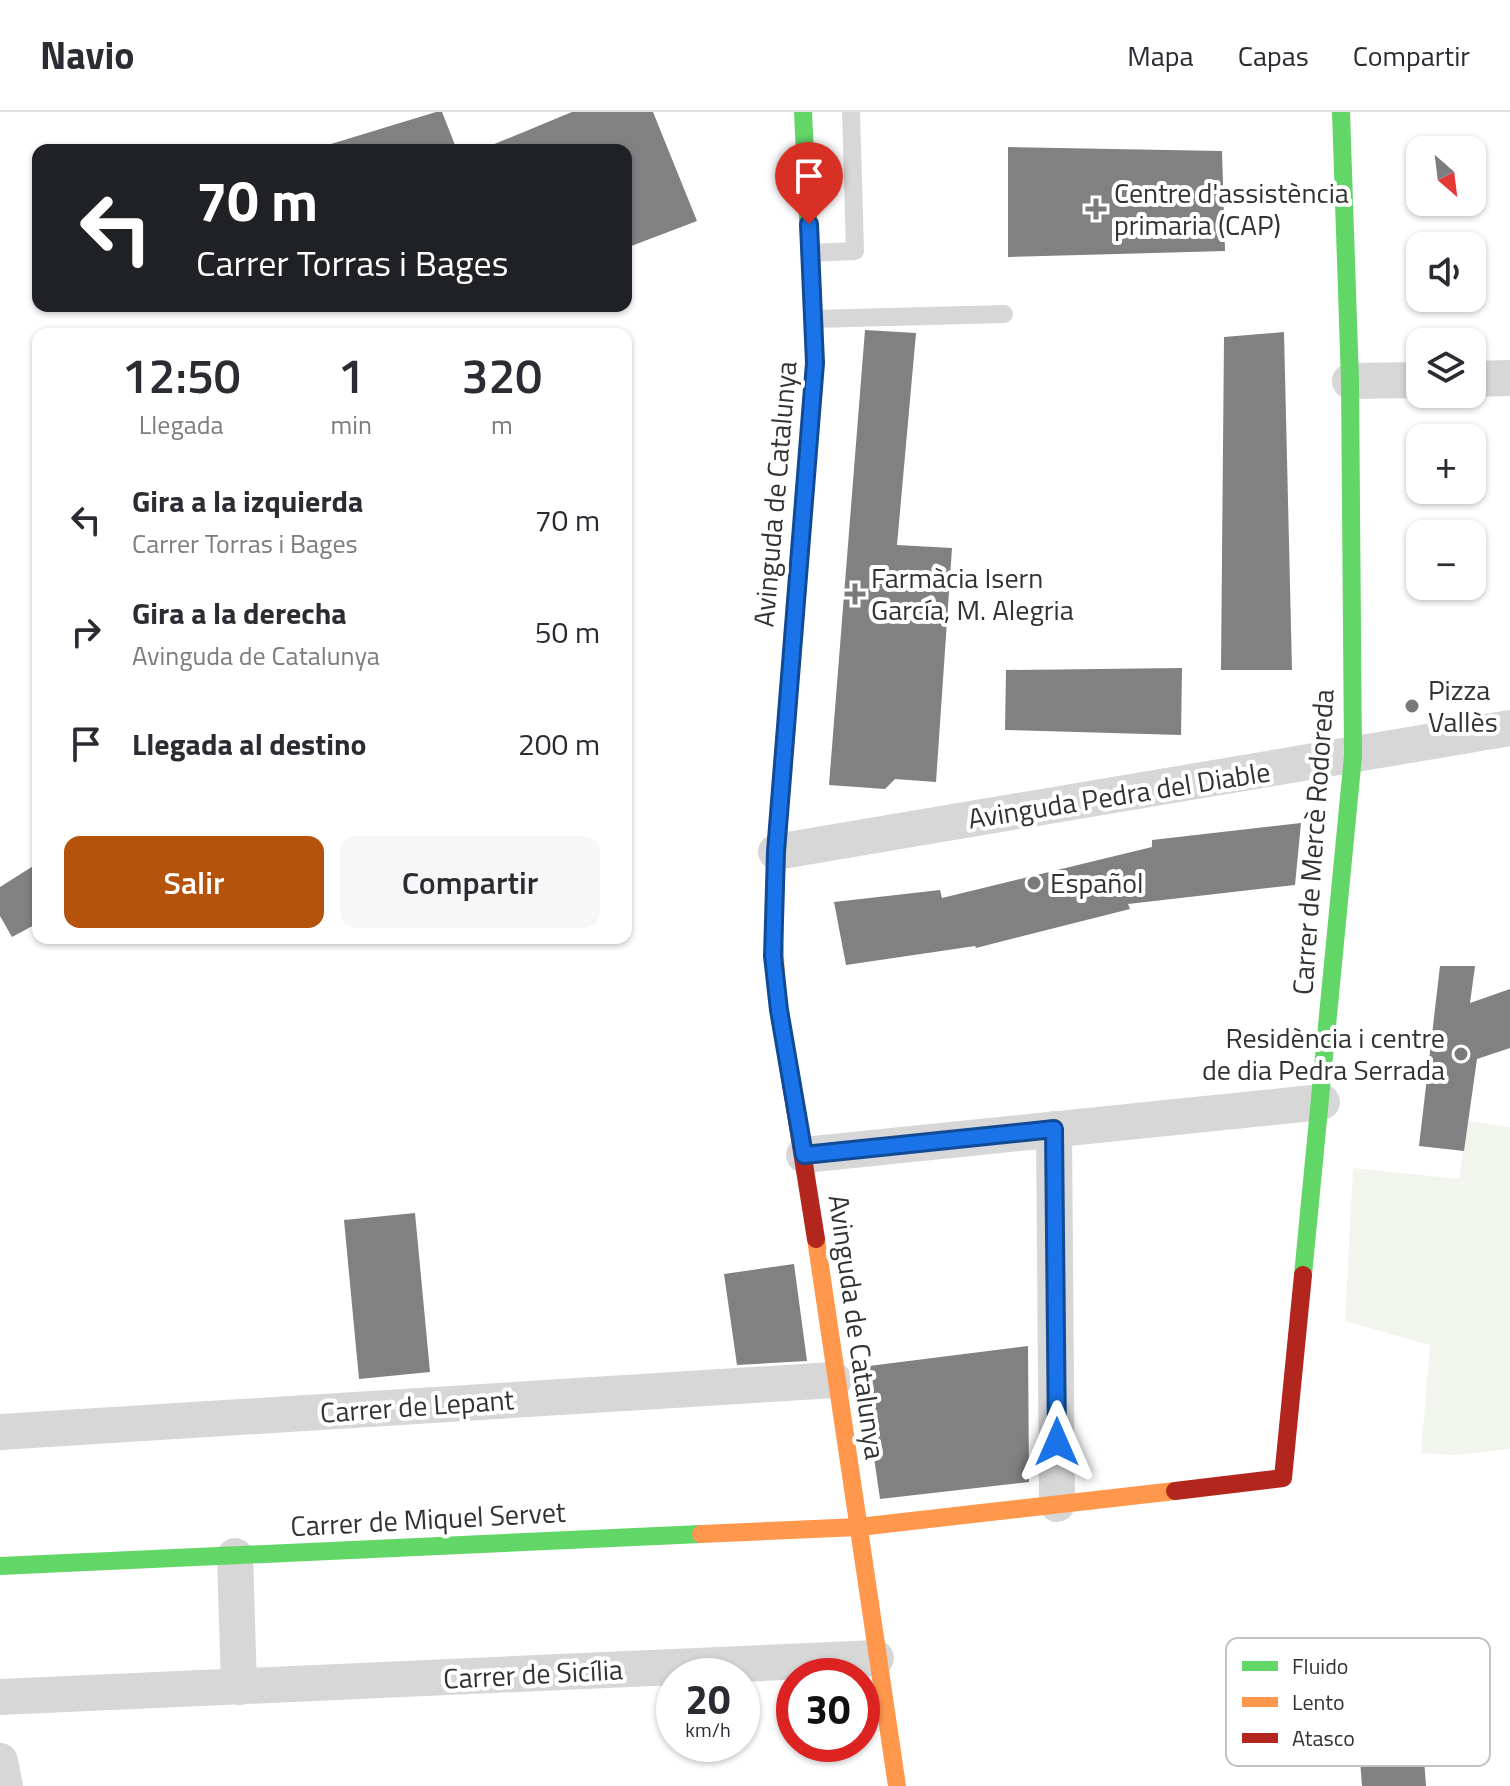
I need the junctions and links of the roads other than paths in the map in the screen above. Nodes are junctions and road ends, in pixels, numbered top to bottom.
1 (803, 112) edge
2 (851, 112) edge
3 (1341, 112) edge
4 (810, 253) junction
5 (1004, 314) dead end
6 (813, 319) junction
7 (1510, 378) edge
8 (1486, 379) edge
9 (1406, 380) edge
10 (1350, 381) junction
11 (1510, 728) edge
12 (1353, 756) junction
13 (776, 852) junction
14 (1322, 1102) junction
15 (1054, 1129) junction
16 (804, 1155) junction
17 (834, 1380) junction
18 (0, 1432) edge
19 (1283, 1478) joint
20 (1057, 1504) junction
21 (859, 1527) junction
22 (235, 1556) junction
23 (0, 1566) edge
24 (876, 1658) edge
25 (776, 1663) edge
26 (880, 1682) edge
27 (239, 1687) junction
28 (0, 1697) edge
29 (0, 1761) edge
30 (5, 1786) edge
31 (897, 1786) edge

1 - 4 street, Avinguda de Catalunya
2 - 4 lane
3 - 10 street, Carrer de Mercè Rodoreda
4 - 6 street, Avinguda de Catalunya
5 - 6 lane
6 - 13 street, Avinguda de Catalunya
7 - 8 street
9 - 10 street
10 - 12 street, Carrer de Mercè Rodoreda
11 - 12 street, Avinguda Pedra del Diable
12 - 13 street, Avinguda Pedra del Diable
12 - 14 street, Carrer de Mercè Rodoreda
13 - 16 street, Avinguda de Catalunya
14 - 15 street
14 - 19 street, Carrer de Mercè Rodoreda
15 - 16 street
15 - 20 street
16 - 17 street, Avinguda de Catalunya
17 - 18 street, Carrer de Lepant
17 - 21 street, Avinguda de Catalunya
19 - 20 street, Carrer de Miquel Servet
20 - 21 street, Carrer de Miquel Servet
21 - 22 street, Carrer de Miquel Servet
21 - 24 street, Avinguda de Catalunya
22 - 23 street, Carrer de Miquel Servet
22 - 27 street
25 - 27 street, Carrer de Sicília
26 - 31 street, Avinguda de Catalunya
27 - 28 street, Carrer de Sicília
29 - 30 street

